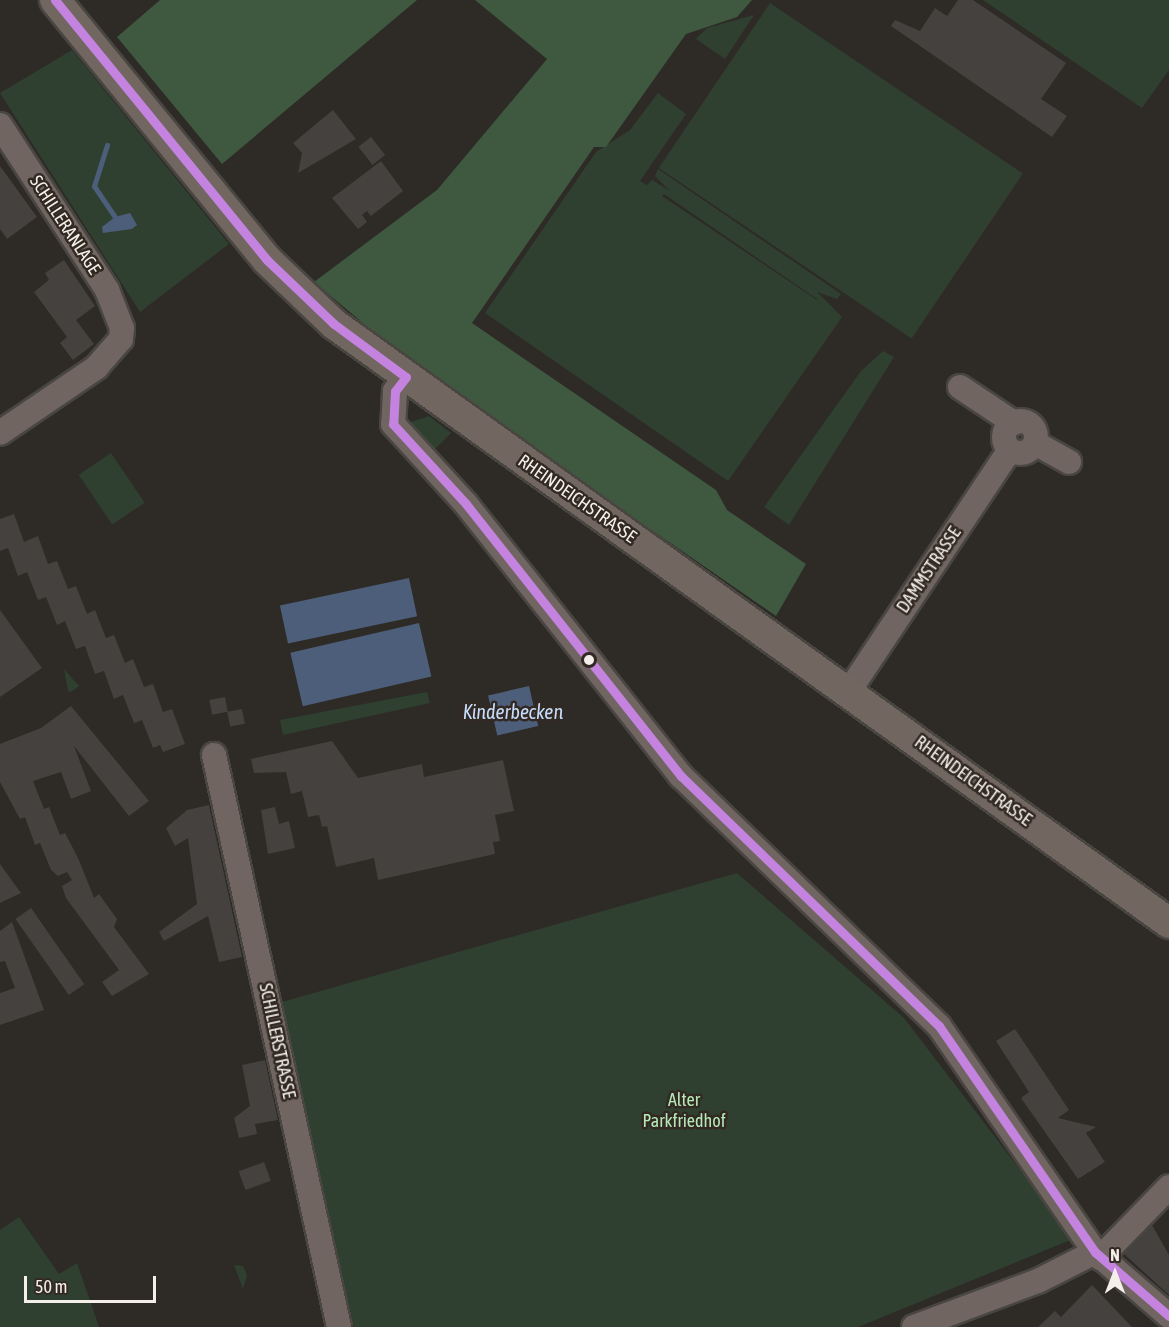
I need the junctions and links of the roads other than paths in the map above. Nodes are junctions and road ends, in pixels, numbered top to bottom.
1 (55, 0) edge
2 (0, 125) edge
3 (406, 377) junction
4 (960, 387) dead end
5 (1026, 425) junction
6 (0, 433) edge
7 (1069, 462) dead end
8 (849, 691) junction
9 (214, 755) dead end
10 (1169, 923) edge
11 (1169, 1187) edge
12 (1097, 1255) junction
13 (1169, 1316) edge
14 (339, 1327) edge
15 (914, 1327) edge

1 - 3 main road, RHEINDEICHSTRASSE
2 - 6 street, SCHILLERANLAGE
3 - 8 main road, RHEINDEICHSTRASSE
3 - 12 street
4 - 5 street
5 - 7 street
5 - 8 street, DAMMSTRASSE
8 - 10 main road, RHEINDEICHSTRASSE
9 - 14 street, SCHILLERSTRASSE
11 - 12 street
12 - 13 street
12 - 15 street

